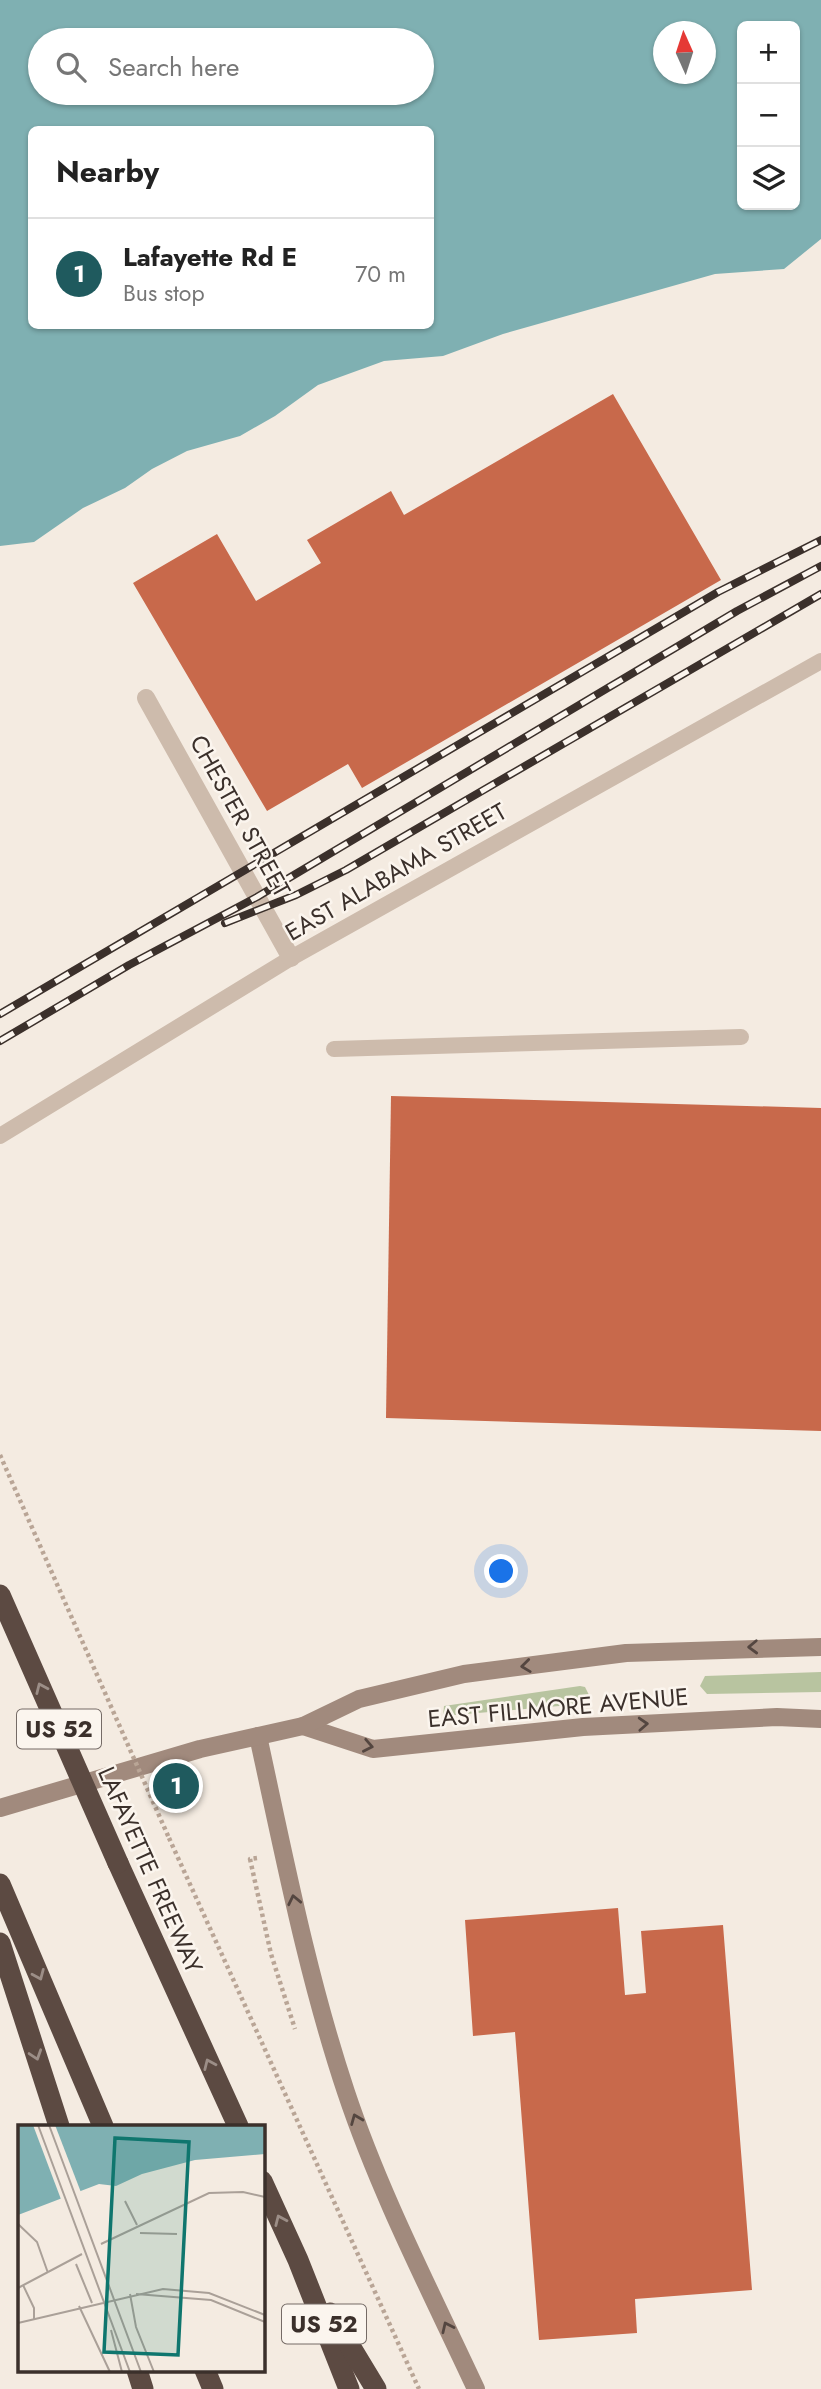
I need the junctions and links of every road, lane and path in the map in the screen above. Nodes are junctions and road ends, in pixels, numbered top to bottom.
1 (821, 660) edge
2 (146, 698) dead end
3 (291, 958) junction
4 (741, 1037) dead end
5 (334, 1049) dead end
6 (0, 1136) edge
7 (0, 1455) edge
8 (0, 1595) edge
9 (821, 1647) edge
10 (821, 1719) edge
11 (303, 1726) junction
12 (258, 1736) junction
13 (0, 1808) edge
14 (0, 1884) edge
15 (0, 1943) edge
16 (59, 2125) edge
17 (103, 2125) edge
18 (238, 2125) edge
19 (264, 2185) edge
20 (298, 2260) junction
21 (138, 2372) edge
22 (206, 2372) edge
23 (144, 2389) edge
24 (213, 2389) edge
25 (349, 2389) edge
26 (376, 2389) edge
27 (419, 2389) edge
28 (476, 2389) edge

1 - 3 lane, EAST ALABAMA STREET
2 - 3 street, CHESTER STREET
3 - 6 lane, EAST ALABAMA STREET
4 - 5 lane
7 - 27 path, bridge
18 -> 8 highway, LAFAYETTE FREEWAY / US 52, bridge
9 -> 11 street, EAST FILLMORE AVENUE
11 -> 10 street, EAST FILLMORE AVENUE
11 - 12 street, EAST FILLMORE AVENUE
12 - 13 street, EAST FILLMORE AVENUE
28 -> 12 street
14 -> 17 highway
15 -> 16 highway
20 -> 19 highway, US 52
20 - 25 highway, US 52
20 - 26 highway
21 - 23 highway
22 - 24 highway

